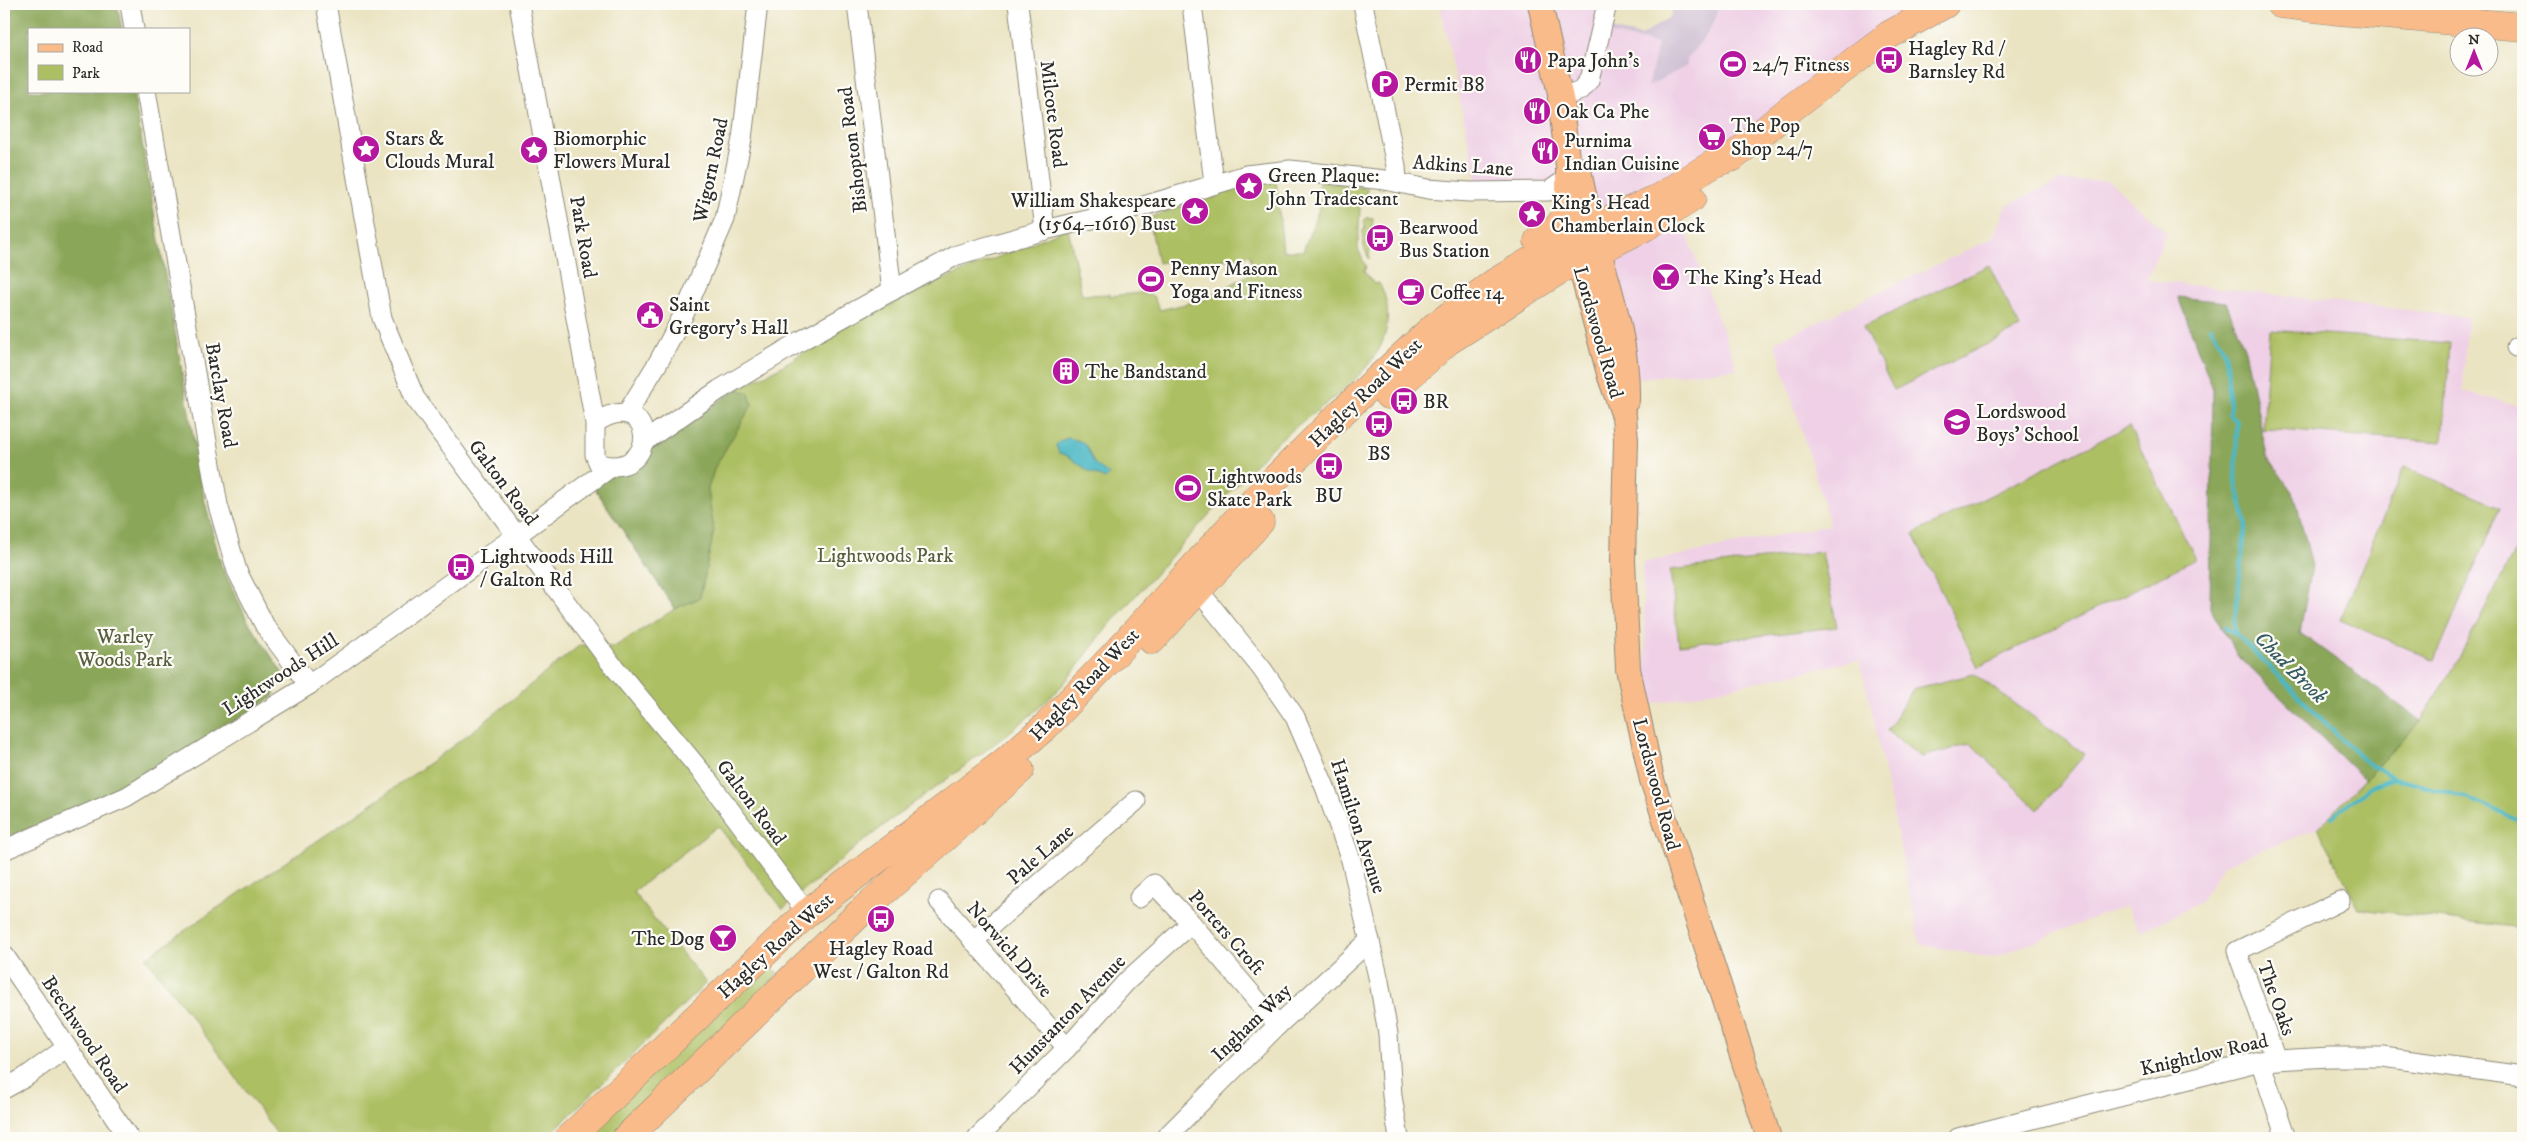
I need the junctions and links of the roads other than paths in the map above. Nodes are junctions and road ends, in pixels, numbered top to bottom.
1 (130, 4) edge
2 (326, 4) edge
3 (519, 4) edge
4 (758, 4) edge
5 (857, 4) edge
6 (1018, 4) edge
7 (1192, 4) edge
8 (1363, 4) edge
9 (1540, 4) edge
10 (1607, 4) edge
11 (1945, 4) edge
12 (2280, 4) edge
13 (2523, 27) edge
14 (134, 28) edge
15 (146, 92) edge
16 (1560, 98) junction
17 (1568, 178) junction
18 (1397, 182) junction
19 (1214, 183) junction
20 (1568, 208) junction
21 (1045, 230) junction
22 (1584, 244) junction
23 (1494, 283) junction
24 (892, 291) junction
25 (589, 390) junction
26 (623, 413) junction
27 (595, 423) junction
28 (645, 441) junction
29 (596, 455) junction
30 (611, 467) junction
31 (561, 501) junction
32 (516, 535) junction
33 (1190, 586) junction
34 (309, 685) junction
35 (1136, 801) dead end
36 (4, 850) edge
37 (1139, 898) dead end
38 (939, 901) dead end
39 (2340, 901) dead end
40 (861, 912) junction
41 (807, 913) junction
42 (1191, 923) junction
43 (1370, 940) junction
44 (973, 941) junction
45 (4, 955) edge
46 (759, 957) junction
47 (782, 988) junction
48 (1278, 1025) junction
49 (66, 1048) junction
50 (1067, 1048) junction
51 (2268, 1060) junction
52 (2523, 1076) edge
53 (4, 1089) edge
54 (129, 1138) edge
55 (569, 1138) edge
56 (626, 1138) edge
57 (977, 1138) edge
58 (1166, 1138) edge
59 (1399, 1138) edge
60 (1769, 1138) edge
61 (1958, 1138) edge
62 (2286, 1138) edge

1 - 14 street
2 - 32 street, Galton Road
3 - 25 street, Park Road
4 - 26 street, Wigorn Road
5 - 24 street, Bishopton Road
6 - 21 street, Milcote Road
7 - 19 street
8 - 18 street
9 - 16 main road
10 - 16 street
11 - 22 highway
12 - 13 highway
15 - 34 street, Barclay Road
16 - 17 main road
16 - 22 main road
17 - 18 street, Adkins Lane
17 - 20 main road
18 - 19 street, Adkins Lane
19 - 21 street, Adkins Lane
20 - 22 main road
20 - 23 highway
21 - 24 street, Adkins Lane
22 - 23 highway, Hagley Road West
22 - 33 highway, Hagley Road West
22 - 60 main road, Lordswood Road
23 - 33 highway, Hagley Road West
24 - 28 street
25 - 26 street
25 - 27 street, Park Road
26 - 27 street
26 - 28 street
27 - 29 street
28 - 30 street
29 - 30 street
29 - 31 street, Lightwoods Hill
30 - 31 street, Lightwoods Hill
31 - 32 street, Lightwoods Hill
32 - 34 street, Lightwoods Hill
32 - 41 street, Galton Road
33 - 40 highway, Hagley Road West
33 - 41 highway, Hagley Road West
33 - 43 street, Hamilton Avenue
34 - 36 street, Lightwoods Hill
35 - 44 street, Pale Lane
37 - 42 street, Porters Croft
38 - 44 street, Norwich Drive
39 - 51 street, The Oaks
40 - 41 highway
40 - 47 highway, Hagley Road West
41 - 46 highway, Hagley Road West
42 - 48 street, Porters Croft
42 - 50 street, Hunstanton Avenue
43 - 48 street, Ingham Way
43 - 59 street, Hamilton Avenue
44 - 50 street, Norwich Drive
45 - 49 street, Beechwood Road
46 - 47 highway
46 - 55 highway, Hagley Road West
47 - 56 highway, Hagley Road West
48 - 58 street, Ingham Way
49 - 53 street
49 - 54 street, Beechwood Road
50 - 57 street, Hunstanton Avenue
51 - 52 street, Knightlow Road
51 - 61 street, Knightlow Road
51 - 62 street, The Oaks

